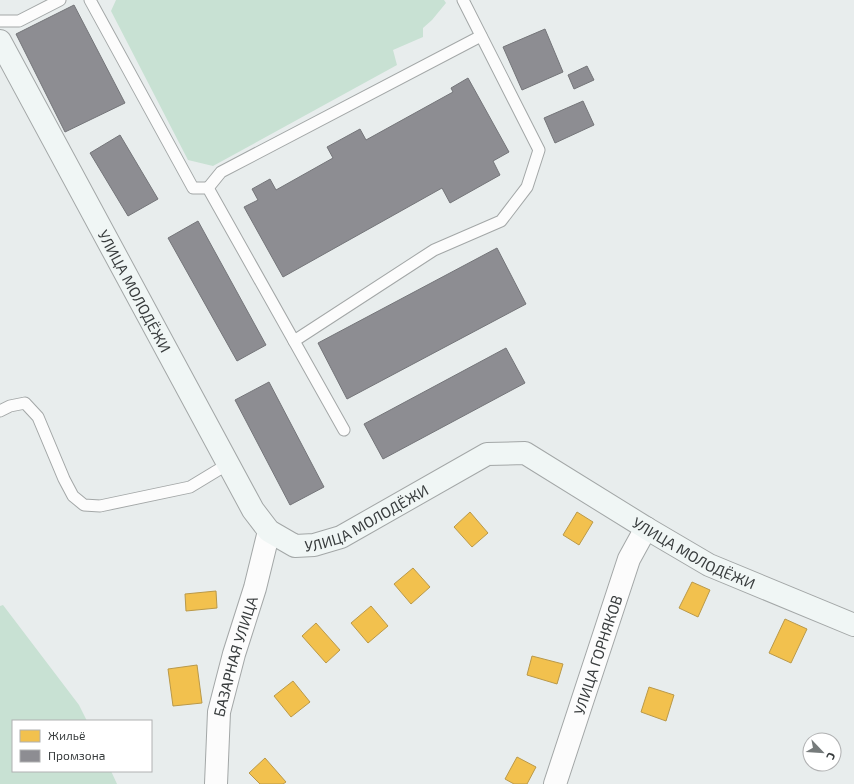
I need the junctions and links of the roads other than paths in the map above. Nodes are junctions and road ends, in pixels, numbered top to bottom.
1 (60, 0) edge
2 (90, 0) edge
3 (463, 0) edge
4 (0, 21) edge
5 (481, 36) junction
6 (0, 41) edge
7 (208, 188) junction
8 (294, 341) junction
9 (0, 411) edge
10 (344, 430) dead end
11 (228, 464) junction
12 (646, 528) junction
13 (269, 531) junction
14 (854, 625) edge
15 (216, 784) edge
16 (555, 784) edge

1 - 4 lane
2 - 7 lane
3 - 5 lane
5 - 7 lane
5 - 8 lane
6 - 11 main road, УЛИЦА МОЛОДЁЖИ
7 - 8 lane
8 - 10 lane
9 - 11 lane
11 - 13 main road, УЛИЦА МОЛОДЁЖИ
12 - 13 main road, УЛИЦА МОЛОДЁЖИ
12 - 14 main road, УЛИЦА МОЛОДЁЖИ
12 - 16 street, УЛИЦА ГОРНЯКОВ
13 - 15 street, БАЗАРНАЯ УЛИЦА

